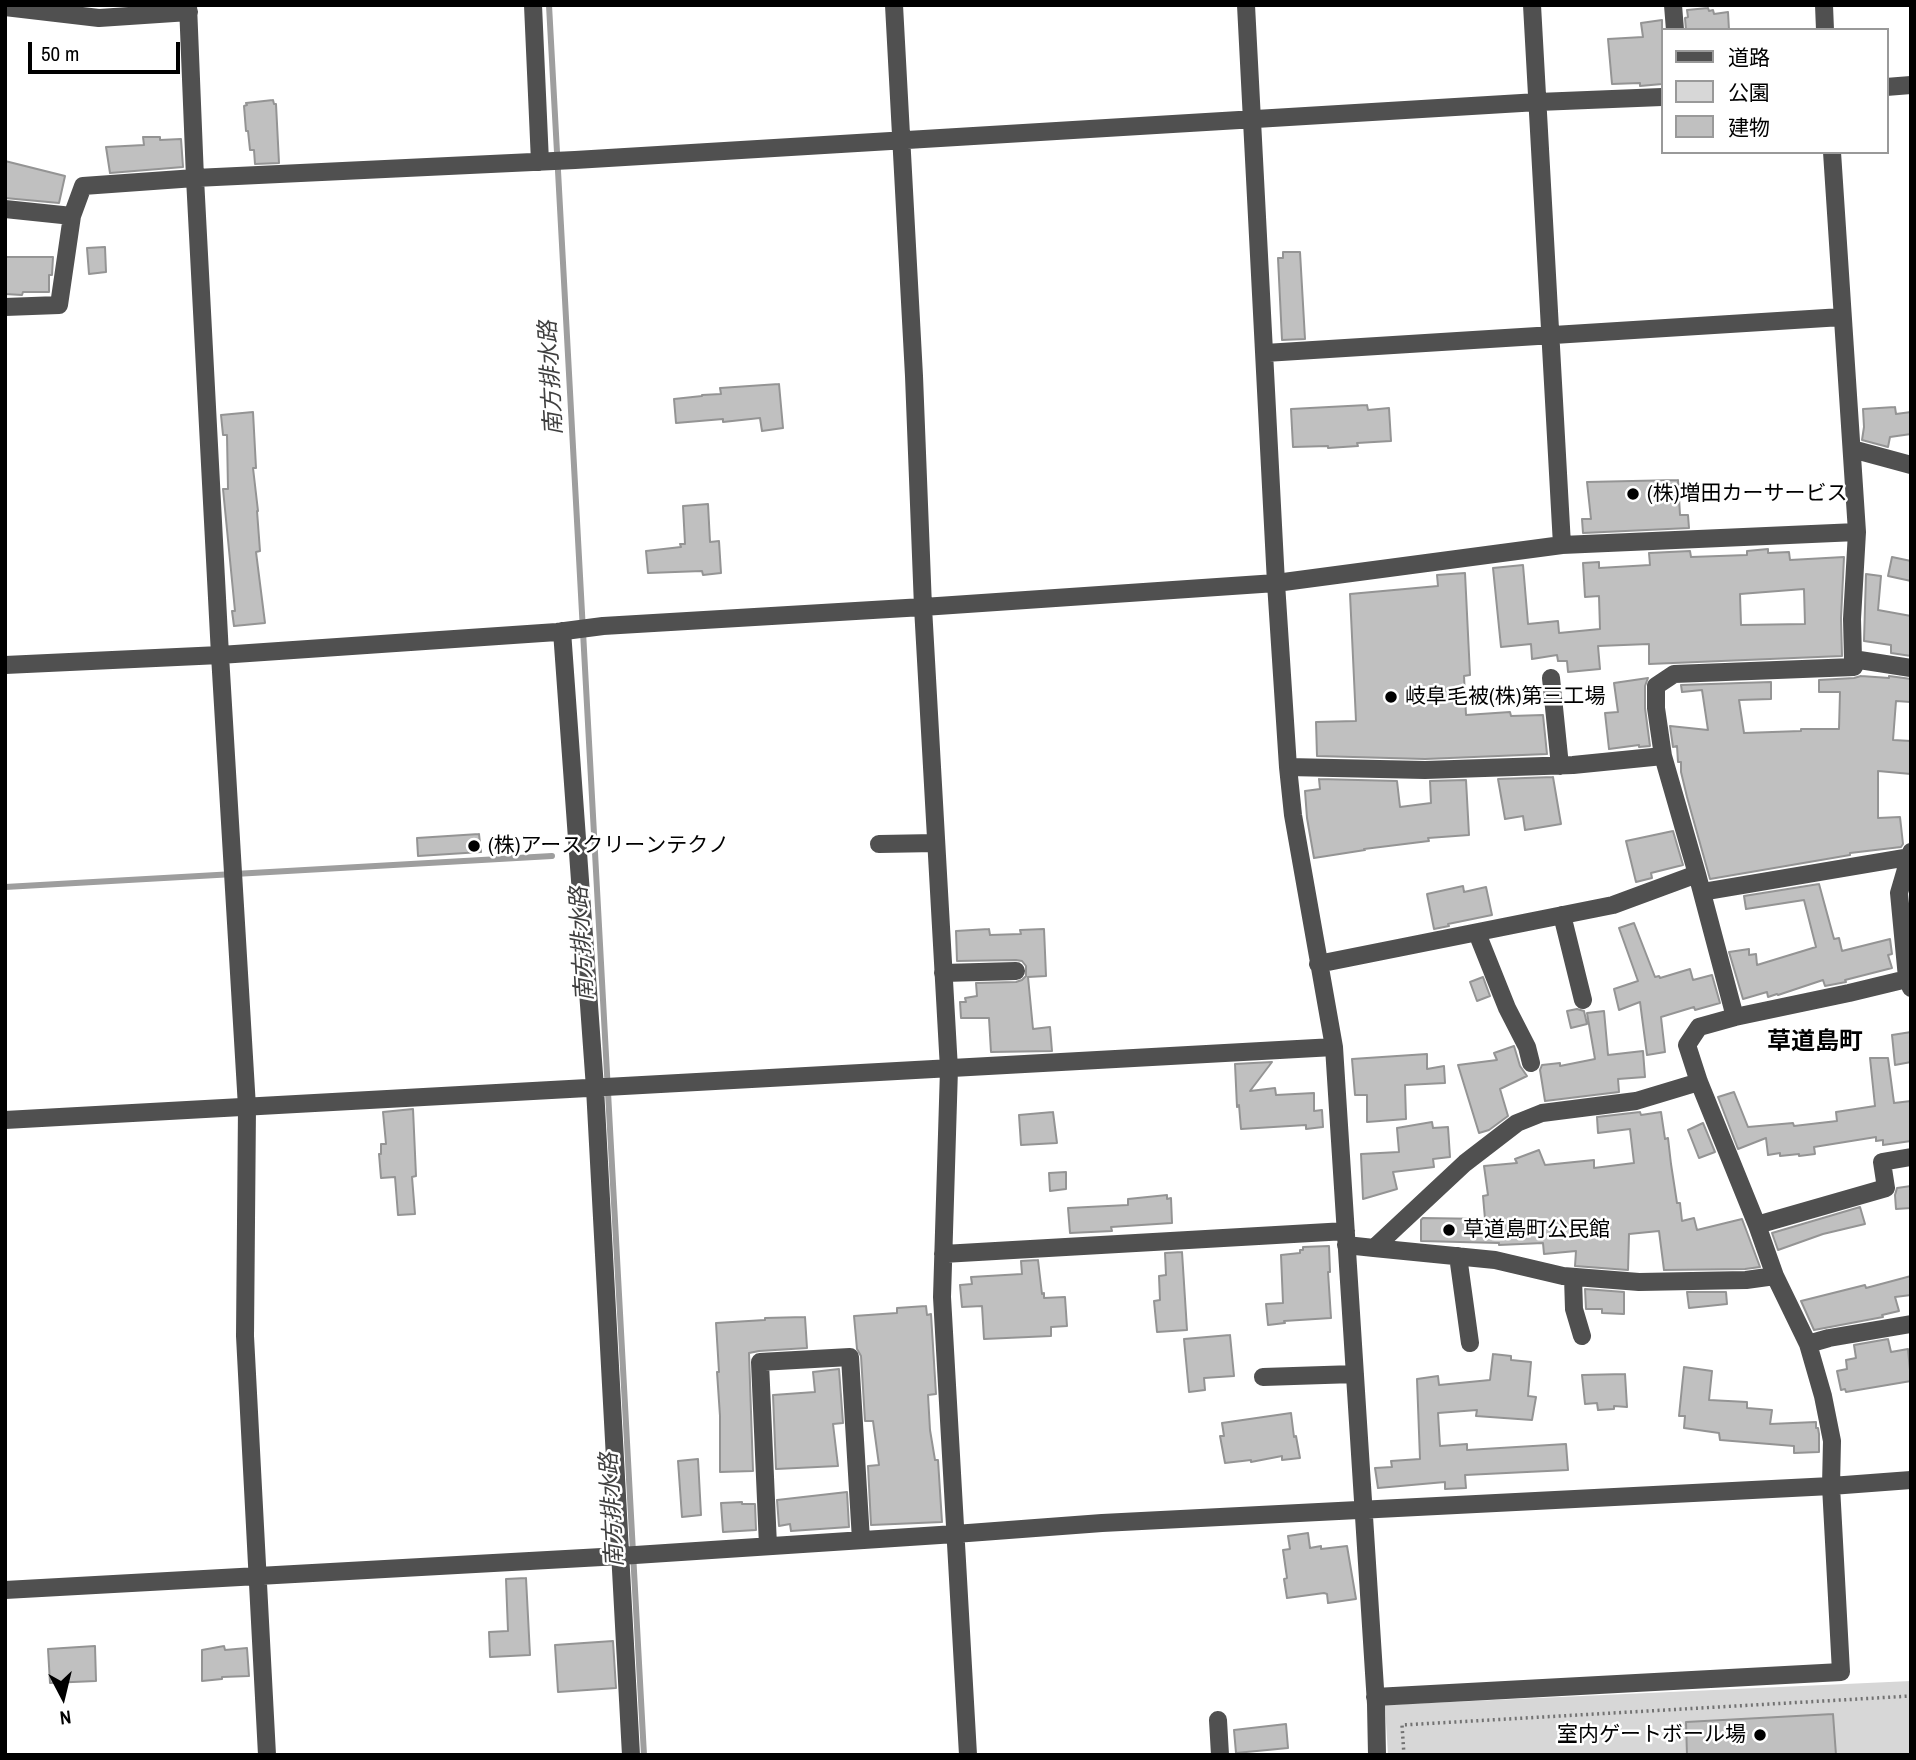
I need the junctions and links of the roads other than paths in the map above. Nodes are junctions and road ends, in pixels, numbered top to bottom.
1 (533, 5) edge
2 (894, 5) edge
3 (1246, 5) edge
4 (1532, 5) edge
5 (1674, 5) edge
6 (1824, 5) edge
7 (5, 7) edge
8 (188, 9) edge
9 (1675, 28) edge
10 (1825, 28) edge
11 (1911, 85) edge
12 (1888, 87) edge
13 (1660, 97) edge
14 (1538, 102) junction
15 (1252, 119) junction
16 (902, 139) junction
17 (1832, 154) edge
18 (542, 162) junction
19 (195, 178) junction
20 (5, 209) edge
21 (72, 216) junction
22 (5, 307) edge
23 (1842, 317) junction
24 (1550, 335) junction
25 (1265, 353) junction
26 (1852, 449) junction
27 (1911, 465) edge
28 (1857, 532) junction
29 (1562, 545) junction
30 (1276, 583) junction
31 (923, 607) junction
32 (565, 631) junction
33 (220, 655) junction
34 (1853, 659) junction
35 (5, 664) edge
36 (1911, 668) edge
37 (1552, 678) dead end
38 (1663, 756) junction
39 (1560, 765) junction
40 (1288, 767) junction
41 (936, 843) junction
42 (879, 844) dead end
43 (1910, 855) edge
44 (1700, 883) junction
45 (1562, 915) junction
46 (1477, 933) junction
47 (1318, 964) junction
48 (1016, 971) dead end
49 (943, 973) junction
50 (1910, 981) edge
51 (1583, 1000) dead end
52 (1735, 1017) junction
53 (1334, 1047) junction
54 (1531, 1063) dead end
55 (949, 1069) junction
56 (1699, 1082) junction
57 (596, 1088) junction
58 (247, 1107) junction
59 (5, 1120) edge
60 (1911, 1157) edge
61 (1757, 1225) junction
62 (1346, 1238) junction
63 (1374, 1248) junction
64 (943, 1254) junction
65 (1458, 1256) junction
66 (1573, 1276) junction
67 (1775, 1276) junction
68 (1911, 1324) edge
69 (1581, 1336) dead end
70 (1469, 1343) dead end
71 (1808, 1344) junction
72 (1355, 1374) junction
73 (1263, 1377) dead end
74 (1911, 1480) edge
75 (1831, 1486) junction
76 (1364, 1511) junction
77 (955, 1534) junction
78 (862, 1541) junction
79 (768, 1546) junction
80 (621, 1555) junction
81 (257, 1576) junction
82 (5, 1590) edge
83 (1375, 1697) junction
84 (1218, 1720) dead end
85 (267, 1755) edge
86 (631, 1755) edge
87 (968, 1755) edge
88 (1220, 1755) edge
89 (1377, 1755) edge

1 - 18 street
2 - 16 street
3 - 15 street
4 - 14 street
5 - 9 street
6 - 10 street
7 - 8 street
8 - 19 street
11 - 12 street
13 - 14 street
14 - 15 street
14 - 24 street
15 - 16 street
15 - 25 street
16 - 18 street
16 - 31 street
17 - 23 street
18 - 19 street
19 - 21 street
19 - 33 street
20 - 21 street
21 - 22 street
23 - 24 street
23 - 26 street
24 - 25 street
24 - 29 street
25 - 30 street
26 - 27 street
26 - 28 street
28 - 29 street
28 - 34 street
29 - 30 street
30 - 31 street
30 - 40 street
31 - 32 street
31 - 41 street
32 - 33 street
32 - 57 street
33 - 35 street
33 - 58 street
34 - 36 street
34 - 38 street
37 - 39 street
38 - 39 street
38 - 44 street
39 - 40 street
40 - 47 street
41 - 42 street
41 - 49 street
43 - 44 street
43 - 50 street
44 - 45 street
44 - 52 street
45 - 46 street
45 - 51 street
46 - 47 street
46 - 54 street
47 - 53 street
48 - 49 street
49 - 55 street
50 - 52 street
52 - 56 street
53 - 55 street
53 - 62 street
55 - 57 street
55 - 64 street
56 - 61 street
56 - 63 street
57 - 58 street
57 - 80 street
58 - 59 street
58 - 81 street
60 - 61 street
61 - 67 street
62 - 63 street
62 - 64 street
62 - 72 street
63 - 65 street
64 - 77 street
65 - 66 street
65 - 70 street
66 - 67 street
66 - 69 street
67 - 71 street
68 - 71 street
71 - 75 street
72 - 73 street
72 - 76 street
74 - 75 street
75 - 76 street
75 - 83 street
76 - 77 street
76 - 83 street
77 - 78 street
77 - 87 street
78 - 79 street
78 - 79 street
79 - 80 street
80 - 81 street
80 - 86 street
81 - 82 street
81 - 85 street
83 - 89 street
84 - 88 street

